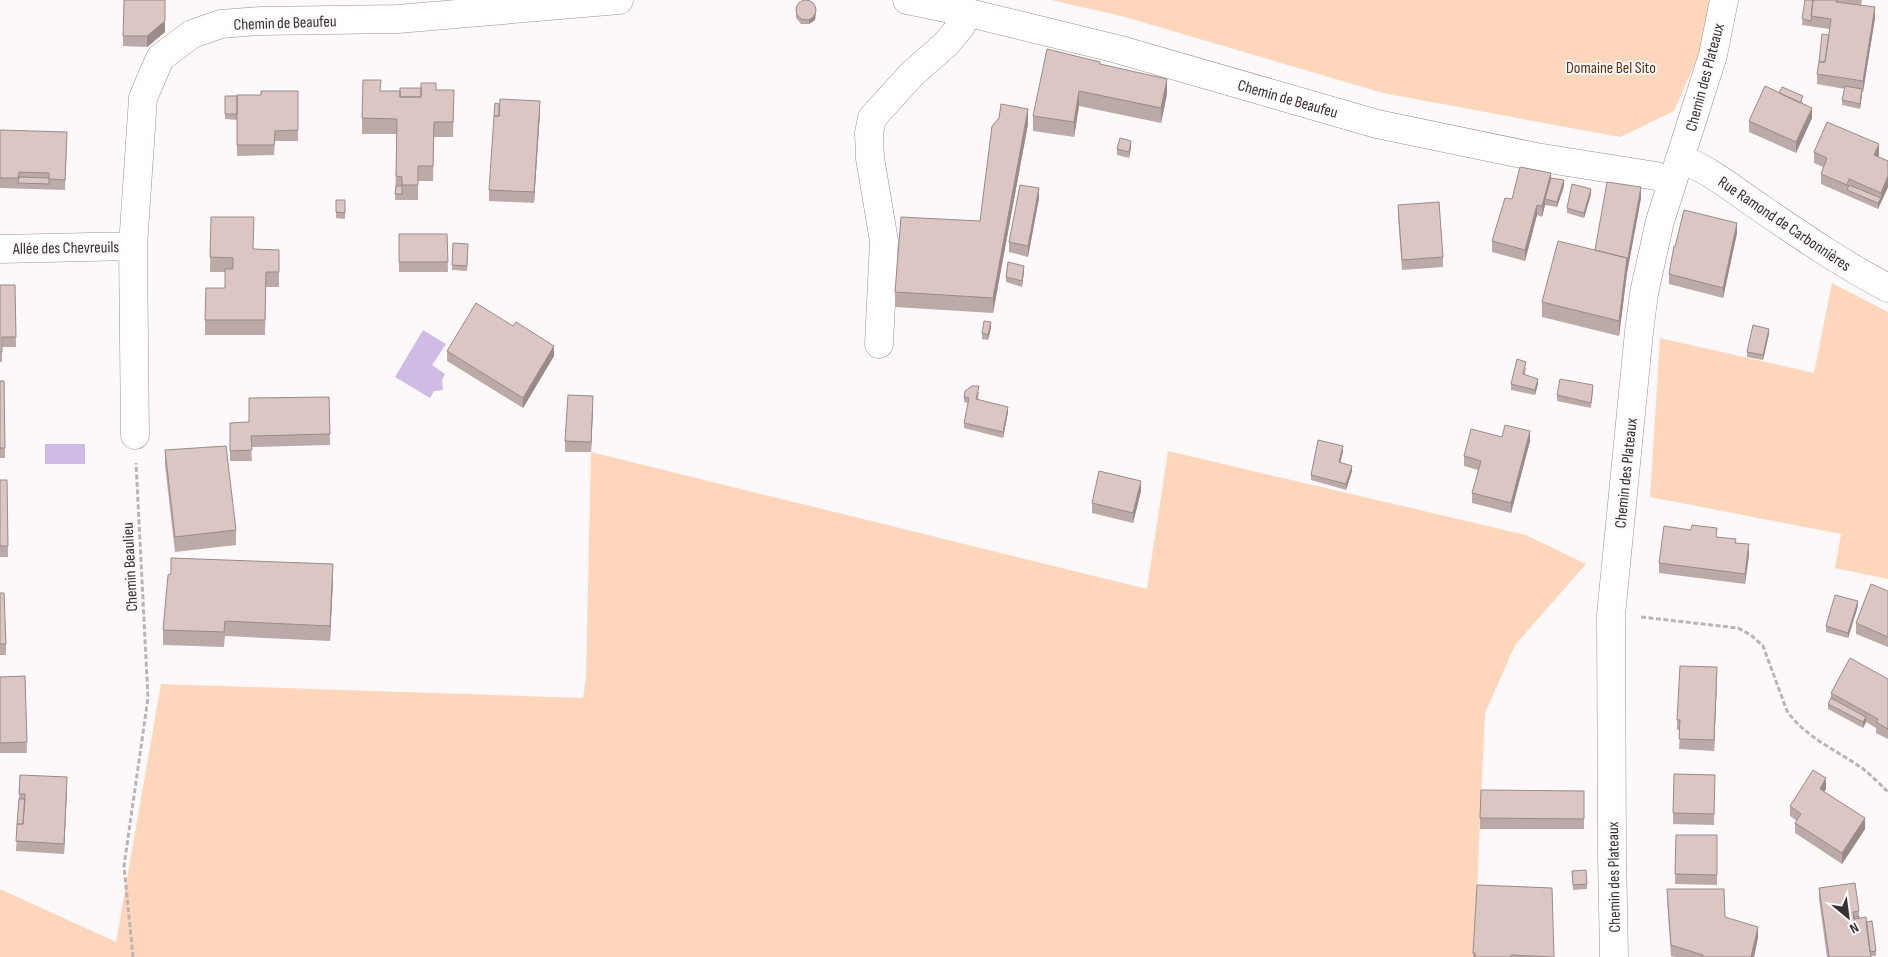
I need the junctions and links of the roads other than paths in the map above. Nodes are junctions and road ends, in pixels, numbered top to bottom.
1 (619, 0) edge
2 (907, 0) edge
3 (1724, 0) edge
4 (965, 12) junction
5 (1676, 170) junction
6 (133, 246) junction
7 (0, 249) edge
8 (1888, 288) edge
9 (878, 344) dead end
10 (135, 435) road end
11 (1614, 957) edge

1 - 6 street, Chemin de Beaufeu
2 - 4 street, Chemin de Beaufeu
3 - 5 street, Chemin des Plateaux
4 - 5 street, Chemin de Beaufeu
4 - 9 street
5 - 8 street, Rue Ramond de Carbonnières
5 - 11 street, Chemin des Plateaux
6 - 7 street, Allée des Chevreuils
6 - 10 street, Chemin de Beaufeu

